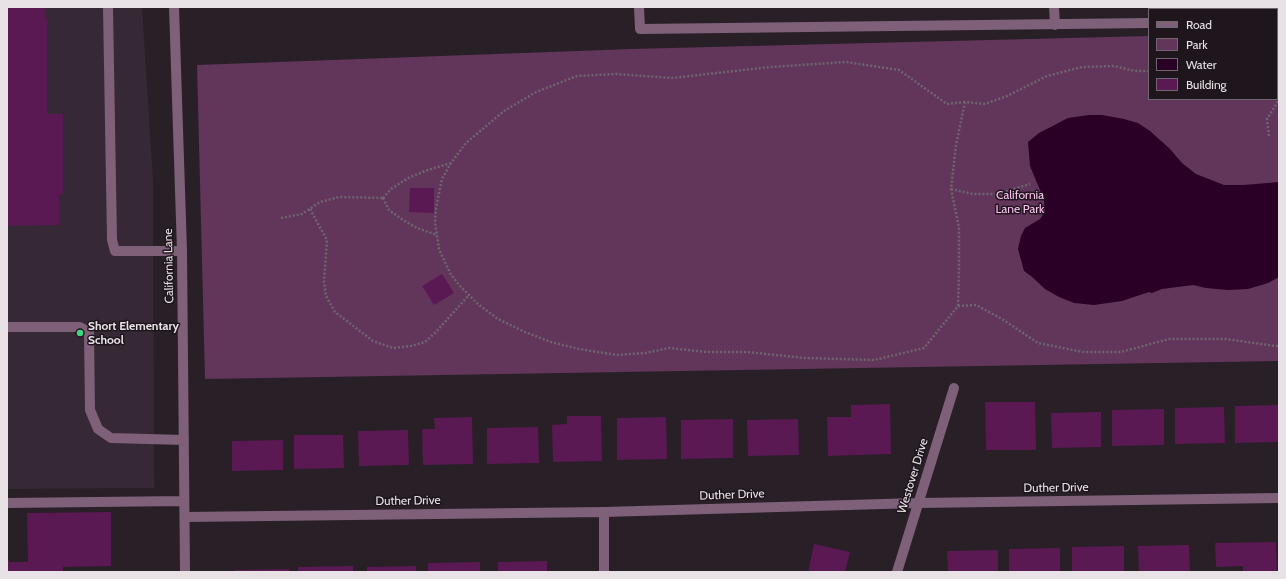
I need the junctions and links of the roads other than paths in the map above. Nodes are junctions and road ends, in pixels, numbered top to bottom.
1 (108, 7) edge
2 (174, 7) edge
3 (639, 7) edge
4 (1054, 7) edge
5 (1148, 23) edge
6 (1055, 25) junction
7 (182, 251) junction
8 (7, 327) edge
9 (954, 388) dead end
10 (184, 440) junction
11 (1279, 498) edge
12 (184, 500) junction
13 (7, 503) edge
14 (918, 503) junction
15 (604, 512) junction
16 (185, 517) junction
17 (185, 572) edge
18 (604, 572) edge
19 (897, 572) edge

1 - 7 street
2 - 7 street, California Lane
3 - 6 street
4 - 6 street
5 - 6 street
7 - 10 street, California Lane
8 - 10 street
9 - 14 street, Westover Drive
10 - 12 street, California Lane
11 - 14 street, Duther Drive
12 - 13 street
12 - 16 street, California Lane
14 - 15 street, Duther Drive
14 - 19 street, Westover Drive
15 - 16 street, Duther Drive
15 - 18 street
16 - 17 street, California Lane

